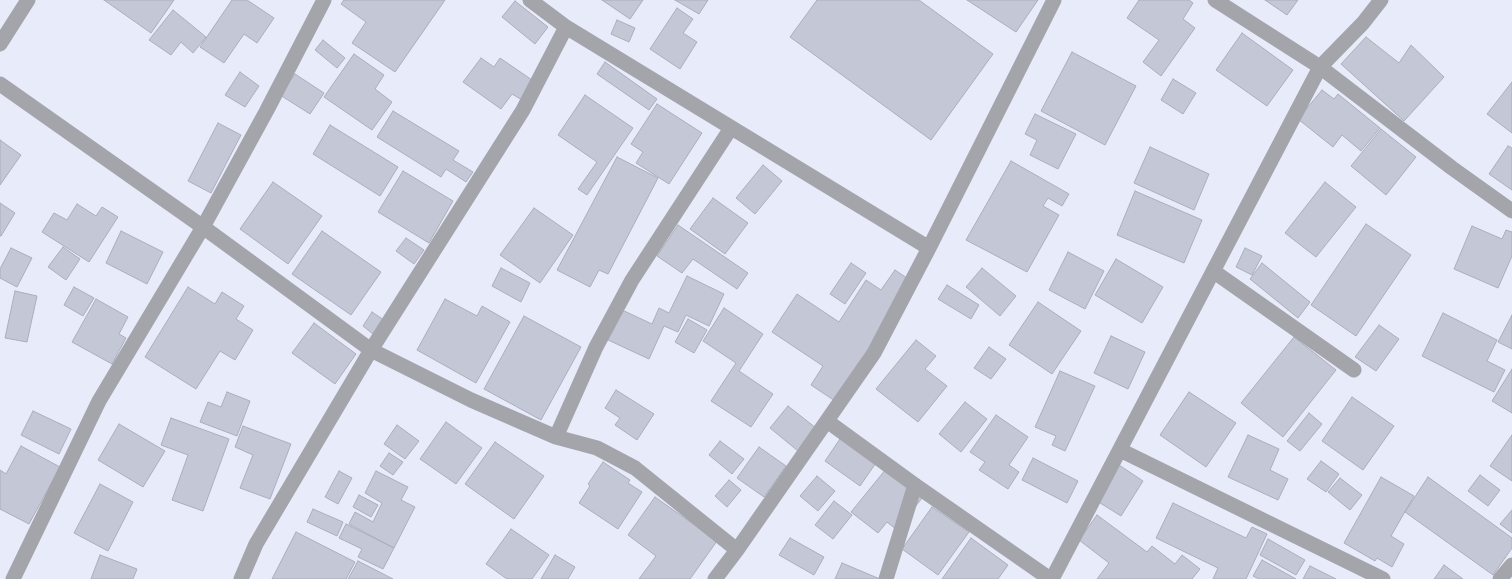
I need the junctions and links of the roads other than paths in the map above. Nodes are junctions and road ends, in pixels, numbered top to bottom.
1 (28, 0) edge
2 (324, 0) edge
3 (530, 0) edge
4 (1054, 0) edge
5 (1215, 0) edge
6 (1381, 0) edge
7 (566, 28) junction
8 (0, 44) edge
9 (1320, 68) junction
10 (0, 84) edge
11 (731, 128) junction
12 (1512, 211) edge
13 (203, 227) junction
14 (929, 248) junction
15 (1213, 271) junction
16 (371, 350) junction
17 (1354, 370) dead end
18 (827, 421) junction
19 (556, 437) junction
20 (1120, 450) junction
21 (915, 486) junction
22 (737, 550) junction
23 (1512, 565) edge
24 (13, 579) edge
25 (241, 579) edge
26 (716, 579) edge
27 (886, 579) edge
28 (1051, 579) edge
29 (1384, 579) edge
30 (1500, 579) edge

1 - 8 street
2 - 13 street
3 - 7 street
4 - 14 street
5 - 9 street
6 - 9 street
7 - 11 street
7 - 16 street
9 - 12 street
9 - 15 street
10 - 13 street
11 - 14 street
11 - 19 street
13 - 16 street
13 - 24 street
14 - 18 street
15 - 17 street
15 - 20 street
16 - 19 street
16 - 25 street
18 - 21 street
18 - 22 street
19 - 22 street
20 - 28 street
20 - 29 street
21 - 27 street
21 - 28 street
22 - 26 street
23 - 30 street

